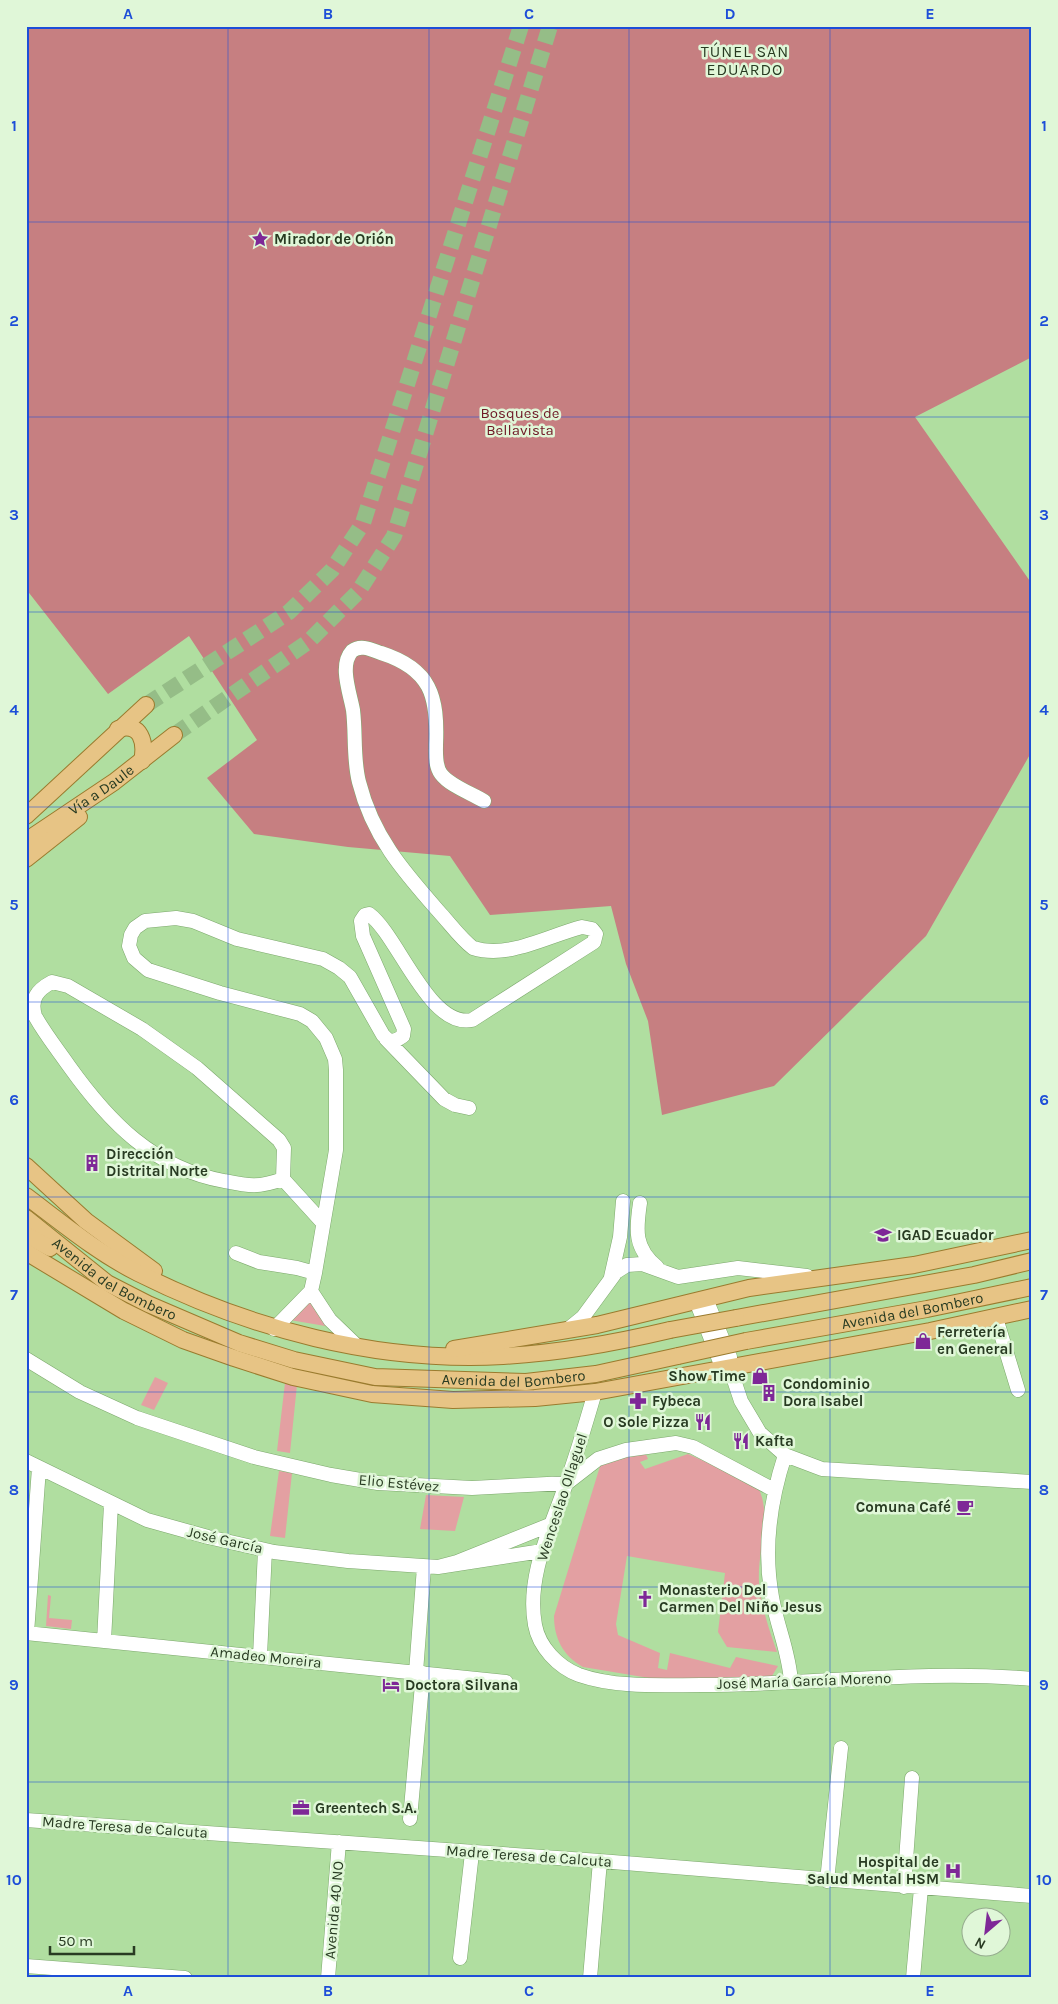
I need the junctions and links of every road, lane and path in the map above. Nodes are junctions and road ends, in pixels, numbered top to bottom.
1 (146, 705) tunnel mouth
2 (118, 729) junction
3 (174, 735) tunnel mouth
4 (93, 751) junction
5 (142, 761) junction
6 (114, 782) junction
7 (484, 801) dead end
8 (26, 802) edge
9 (26, 816) edge
10 (26, 840) edge
11 (26, 859) edge
12 (386, 1039) junction
13 (469, 1108) dead end
14 (26, 1166) edge
15 (283, 1179) junction
16 (26, 1196) edge
17 (623, 1201) dead end
18 (640, 1203) dead end
19 (26, 1218) edge
20 (323, 1223) junction
21 (26, 1235) edge
22 (1032, 1240) edge
23 (26, 1252) edge
24 (236, 1253) dead end
25 (1032, 1261) edge
26 (662, 1271) junction
27 (315, 1273) junction
28 (820, 1277) junction
29 (610, 1280) junction
30 (107, 1283) junction
31 (1032, 1287) edge
32 (311, 1291) junction
33 (193, 1298) junction
34 (701, 1300) junction
35 (1032, 1309) edge
36 (996, 1318) junction
37 (274, 1328) junction
38 (565, 1331) junction
39 (358, 1346) junction
40 (424, 1354) junction
41 (26, 1359) edge
42 (730, 1368) junction
43 (1018, 1390) dead end
44 (595, 1392) junction
45 (785, 1455) junction
46 (32, 1464) edge
47 (1032, 1482) edge
48 (567, 1484) junction
49 (774, 1490) junction
50 (111, 1504) junction
51 (552, 1524) junction
52 (265, 1550) junction
53 (542, 1552) junction
54 (431, 1567) junction
55 (27, 1633) edge
56 (104, 1641) junction
57 (260, 1656) junction
58 (419, 1673) junction
59 (578, 1674) joint
60 (1032, 1679) edge
61 (506, 1682) dead end
62 (791, 1682) junction
63 (841, 1748) dead end
64 (912, 1778) dead end
65 (410, 1819) dead end
66 (26, 1820) edge
67 (339, 1842) junction
68 (472, 1852) junction
69 (600, 1861) junction
70 (828, 1881) junction
71 (904, 1887) junction
72 (920, 1888) junction
73 (1032, 1896) edge
74 (460, 1958) dead end
75 (26, 1966) edge
76 (185, 1978) edge
77 (328, 1978) edge
78 (590, 1978) edge
79 (913, 1978) edge

1 - 2 main road, Vía a Daule
2 - 4 main road, Vía a Daule
2 - 5 main road
3 - 5 main road, Vía a Daule
4 - 8 main road
4 - 9 main road, Vía a Daule
5 - 6 main road, Vía a Daule
6 - 10 main road, Vía a Daule
6 - 11 main road
7 - 12 street
12 - 13 street
12 - 20 street
14 - 33 main road
15 - 15 street
15 - 20 street
16 - 33 main road
17 - 29 street
18 - 26 street
19 - 30 main road, Avenida del Bombero
20 - 27 street
21 - 30 main road
22 - 28 main road, Avenida del Bombero
23 - 44 main road, Avenida del Bombero
24 - 27 street
25 - 40 main road, Avenida del Bombero, bridge
26 - 28 street
26 - 29 street
27 - 32 street
28 - 34 main road, Avenida del Bombero
29 - 38 street
30 - 31 main road, Avenida del Bombero, bridge
32 - 37 street
32 - 39 street
33 - 37 main road, Avenida del Bombero
34 - 38 main road, Avenida del Bombero
34 - 42 street
35 - 36 main road, Avenida del Bombero
36 - 42 main road, Avenida del Bombero
36 - 43 street
37 - 39 main road, Avenida del Bombero
38 - 40 main road, Avenida del Bombero
39 - 40 main road, Avenida del Bombero
41 - 48 street, Elio Estévez
42 - 44 main road, Avenida del Bombero
42 - 45 street
44 - 48 street, Wenceslao Ollaguel
45 - 47 street
45 - 49 street
46 - 50 street, José García
46 - 55 street
48 - 49 street
48 - 51 street, Wenceslao Ollaguel
49 - 62 street
50 - 52 street, José García
50 - 56 street
51 - 53 street, Wenceslao Ollaguel
51 - 54 street, José García
52 - 54 street, José García
52 - 57 street
53 - 54 street, José García
53 - 59 street, Wenceslao Ollaguel
54 - 58 street
55 - 56 street, Amadeo Moreira
56 - 57 street, Amadeo Moreira
57 - 58 street, Amadeo Moreira
58 - 61 street, Amadeo Moreira
58 - 65 street
59 - 62 street, José María García Moreno
60 - 62 street, José María García Moreno
63 - 70 street
64 - 71 street
66 - 67 street, Madre Teresa de Calcuta
67 - 68 street, Madre Teresa de Calcuta
67 - 77 street, Avenida 40 NO
68 - 69 street, Madre Teresa de Calcuta
68 - 74 street
69 - 70 street, Madre Teresa de Calcuta
69 - 78 street
70 - 71 street, Madre Teresa de Calcuta
71 - 72 street, Madre Teresa de Calcuta
72 - 73 street, Madre Teresa de Calcuta
72 - 79 street
75 - 76 street

